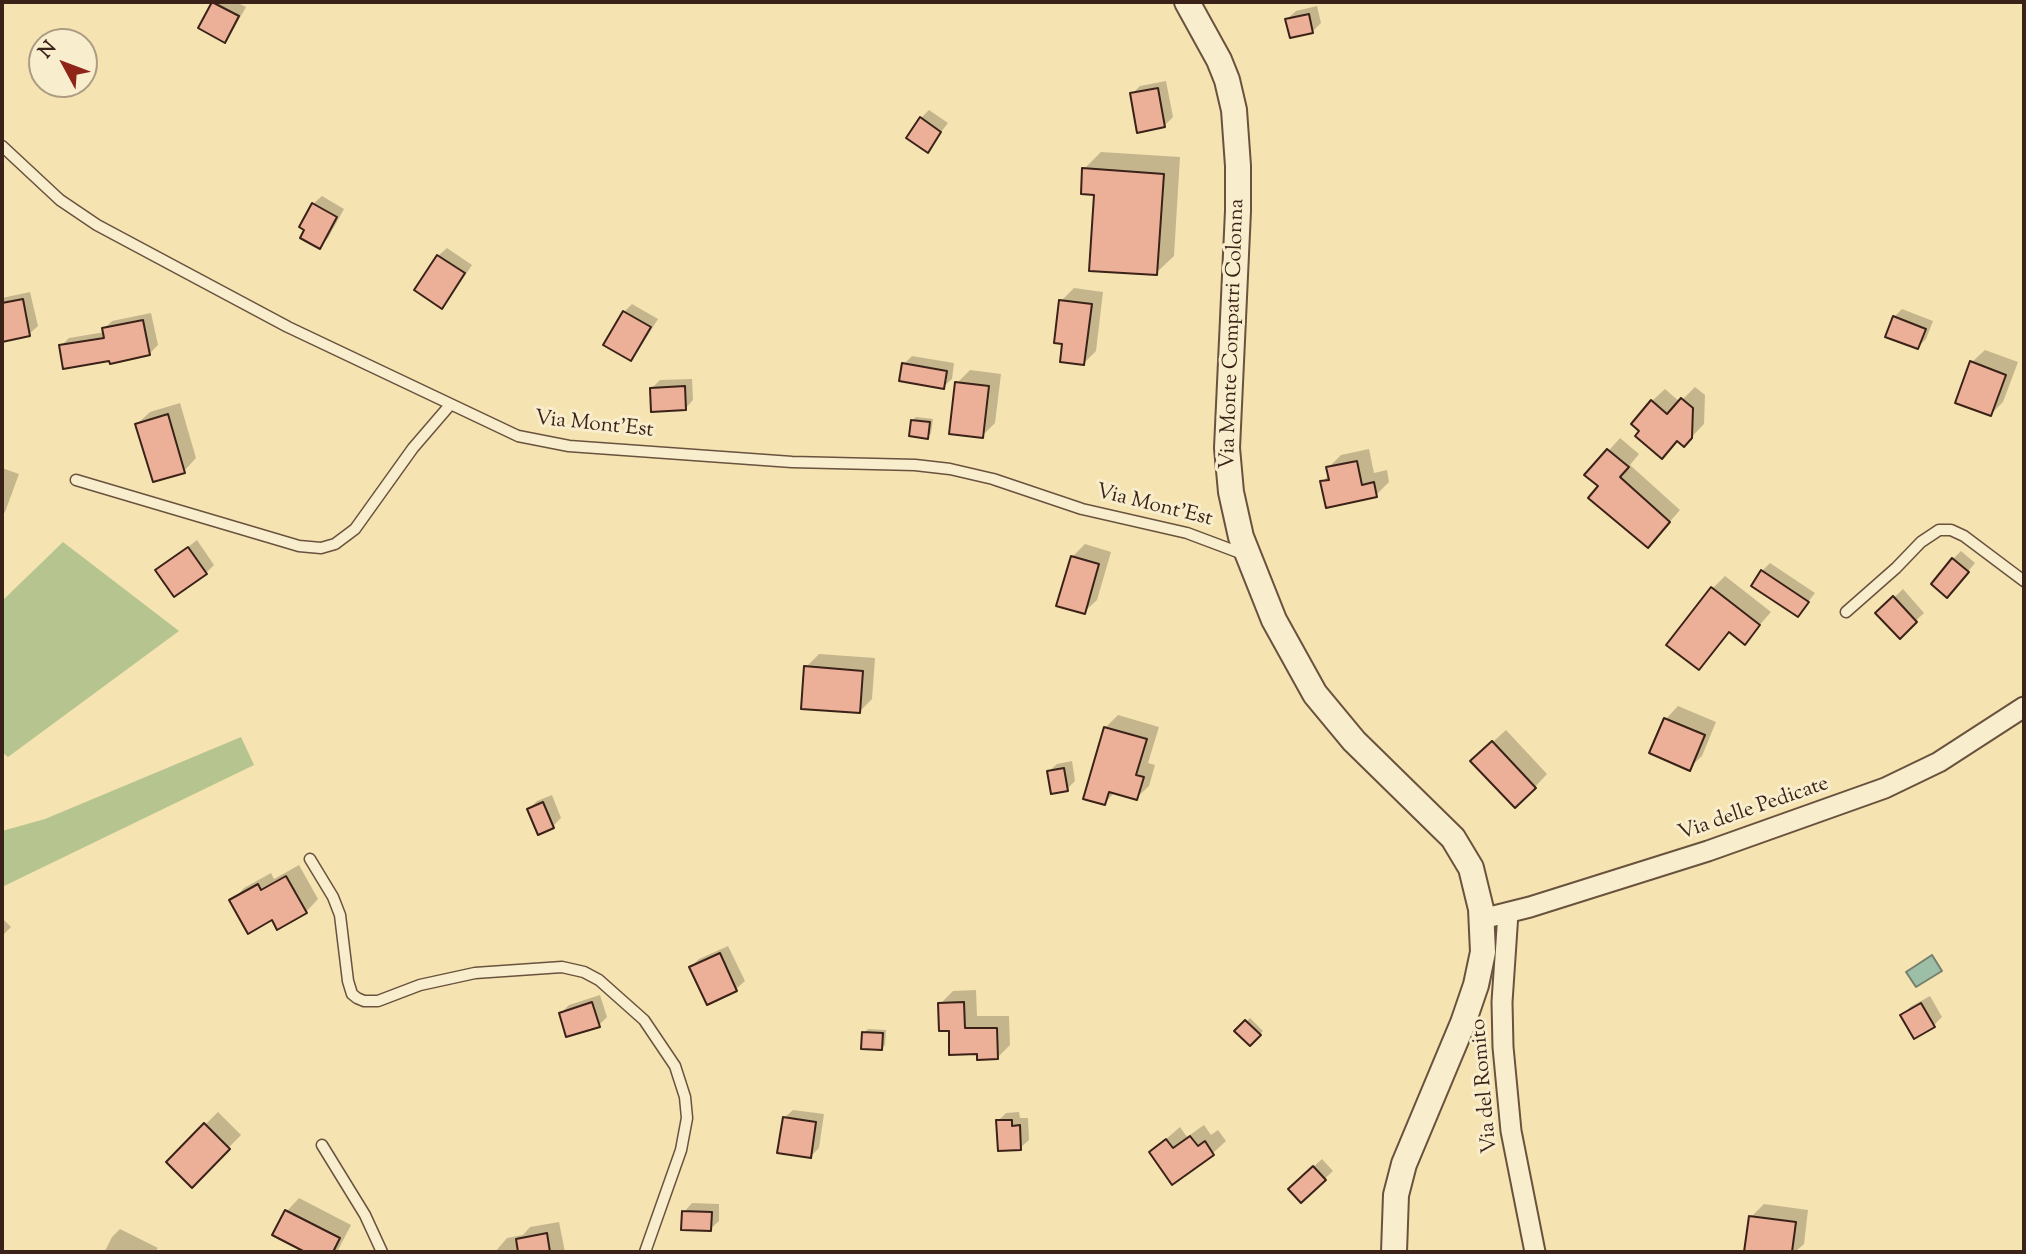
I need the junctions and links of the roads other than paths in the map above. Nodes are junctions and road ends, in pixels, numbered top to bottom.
1 (1187, 2) edge
2 (2, 146) edge
3 (450, 405) junction
4 (76, 480) dead end
5 (1247, 556) junction
6 (2024, 581) edge
7 (1846, 612) dead end
8 (2024, 707) edge
9 (310, 859) dead end
10 (1508, 913) junction
11 (1482, 919) junction
12 (323, 1145) dead end
13 (382, 1252) edge
14 (645, 1252) edge
15 (1394, 1252) edge
16 (1535, 1252) edge

1 - 5 street, Via Monte Compatri Colonna
2 - 3 lane, Via Mont'Est
3 - 4 lane
3 - 5 lane, Via Mont'Est
5 - 11 street, Via Monte Compatri Colonna
6 - 7 lane
8 - 10 street, Via delle Pedicate
9 - 14 lane
10 - 11 street, Via delle Pedicate
10 - 16 street, Via del Romito
11 - 15 street, Via Monte Compatri Colonna
12 - 13 lane

